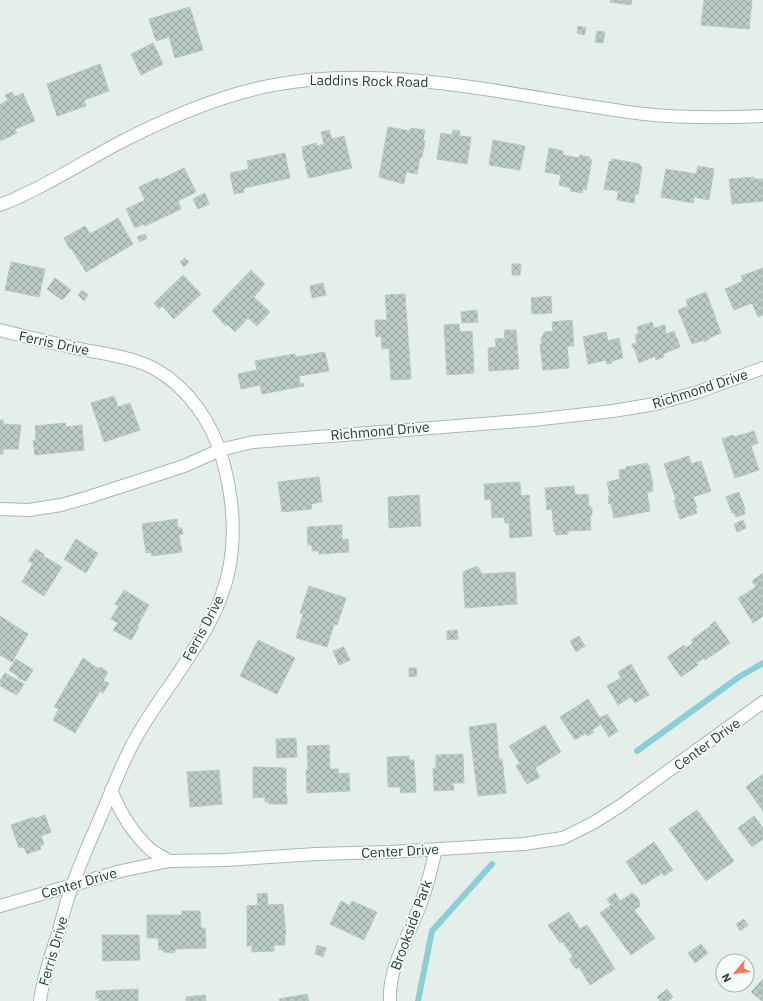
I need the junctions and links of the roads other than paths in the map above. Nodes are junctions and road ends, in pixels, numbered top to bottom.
1 (763, 116) edge
2 (0, 205) edge
3 (0, 330) edge
4 (763, 368) edge
5 (220, 450) junction
6 (0, 509) edge
7 (763, 702) edge
8 (111, 790) junction
9 (436, 849) junction
10 (169, 861) junction
11 (73, 884) junction
12 (0, 906) edge
13 (40, 1001) edge
14 (390, 1001) edge

1 - 2 street, Laddins Rock Road
3 - 5 street, Ferris Drive
4 - 5 street, Richmond Drive
5 - 6 street, Richmond Drive
5 - 8 street, Ferris Drive
7 - 9 street, Center Drive
8 - 10 street
8 - 11 street, Ferris Drive
9 - 10 street, Center Drive
9 - 14 street, Brookside Park
10 - 11 street, Center Drive
11 - 12 street, Center Drive
11 - 13 street, Ferris Drive

